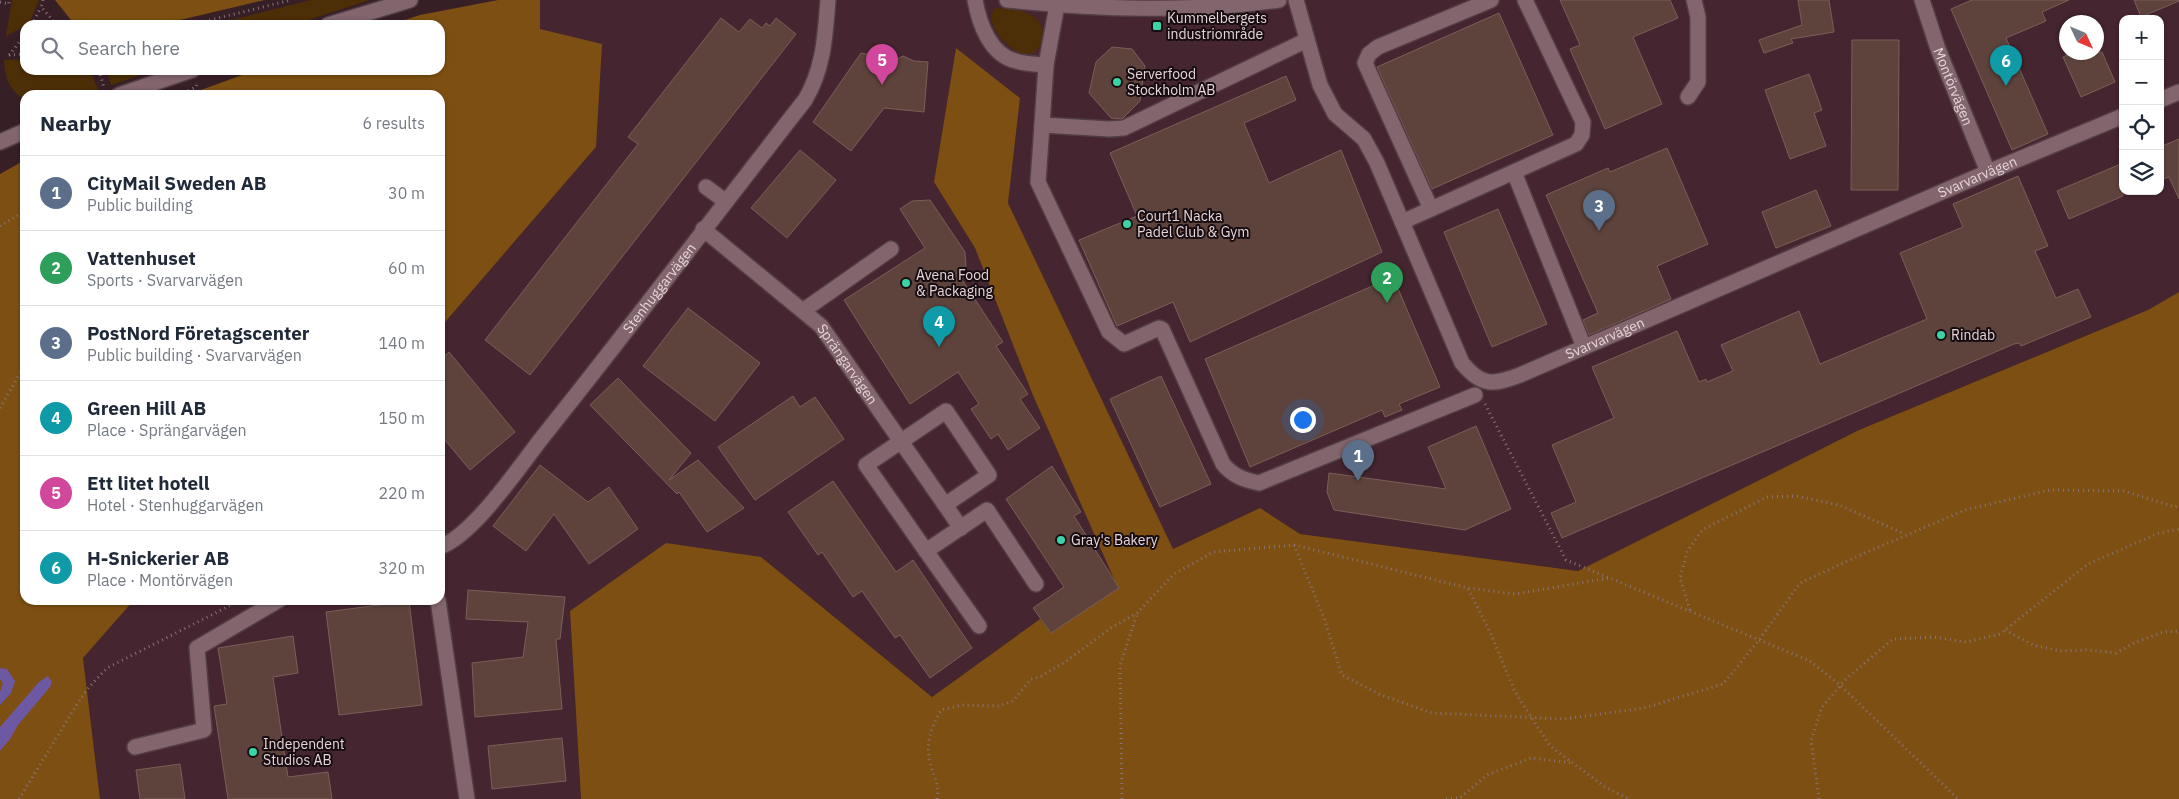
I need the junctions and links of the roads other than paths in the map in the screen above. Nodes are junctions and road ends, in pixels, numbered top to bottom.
1 (410, 0) edge
2 (828, 0) edge
3 (975, 0) edge
4 (1007, 0) edge
5 (1279, 0) edge
6 (1296, 0) edge
7 (1492, 0) edge
8 (1525, 0) edge
9 (1694, 0) edge
10 (1922, 0) edge
11 (1057, 5) junction
12 (344, 20) edge
13 (1307, 40) junction
14 (1046, 65) junction
15 (177, 75) edge
16 (134, 90) edge
17 (2179, 92) edge
18 (1688, 97) dead end
19 (2164, 98) edge
20 (2119, 118) edge
21 (1042, 125) junction
22 (20, 132) edge
23 (1, 136) edge
24 (1514, 172) junction
25 (1988, 172) junction
26 (706, 187) dead end
27 (725, 201) junction
28 (1431, 209) junction
29 (1402, 222) junction
30 (703, 229) junction
31 (891, 249) dead end
32 (804, 310) junction
33 (1584, 348) junction
34 (1478, 395) road end
35 (901, 442) junction
36 (945, 505) junction
37 (961, 528) junction
38 (445, 545) edge
39 (926, 551) junction
40 (1036, 584) dead end
41 (270, 605) edge
42 (439, 605) edge
43 (979, 626) dead end
44 (134, 747) dead end
45 (467, 799) edge

1 - 12 street
2 - 27 street, Stenhuggarvägen
3 - 14 street
4 - 11 street
5 - 11 street
6 - 13 street, Svarvarvägen
7 - 28 street
8 - 24 street
9 - 18 street
10 - 25 street, Montörvägen
11 - 14 street
13 - 21 street
13 - 29 street, Svarvarvägen
14 - 21 street
15 - 16 street
17 - 19 street
20 - 25 street, Svarvarvägen
21 - 34 street
22 - 23 street
24 - 28 street
24 - 33 street
25 - 33 street, Svarvarvägen
26 - 27 street
27 - 30 street, Stenhuggarvägen
28 - 29 street
29 - 33 street, Svarvarvägen
30 - 32 street, Sprängarvägen
30 - 38 street, Stenhuggarvägen
31 - 32 street
32 - 35 street, Sprängarvägen
35 - 36 street, Sprängarvägen
35 - 36 street
35 - 39 street
36 - 37 street, Sprängarvägen
37 - 39 street
37 - 40 street
39 - 43 street
41 - 44 street
42 - 45 street

